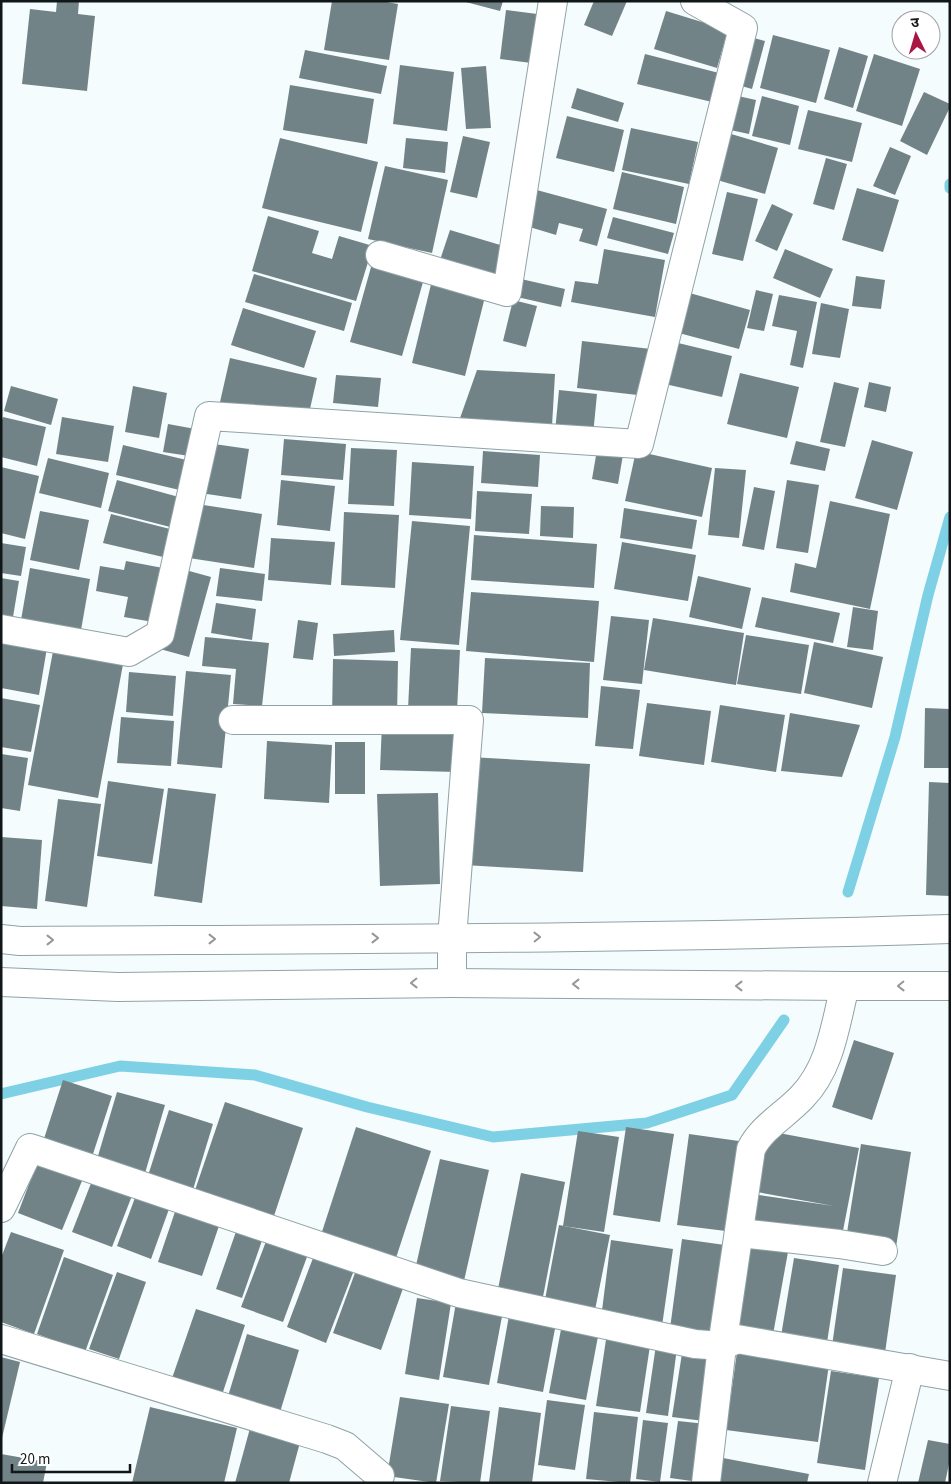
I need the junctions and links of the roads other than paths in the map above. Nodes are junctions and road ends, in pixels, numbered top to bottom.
1 (554, 1) edge
2 (696, 1) edge
3 (380, 255) dead end
4 (1, 629) edge
5 (233, 720) dead end
6 (950, 929) edge
7 (452, 938) junction
8 (1, 939) edge
9 (1, 982) edge
10 (452, 983) junction
11 (844, 986) junction
12 (950, 986) edge
13 (1, 1208) edge
14 (740, 1233) junction
15 (883, 1251) dead end
16 (1, 1339) edge
17 (722, 1346) junction
18 (910, 1368) junction
19 (950, 1376) edge
20 (380, 1476) dead end
21 (706, 1483) edge
22 (882, 1483) edge

1 - 3 street
2 - 4 street
5 - 7 street
7 -> 6 street
8 -> 7 street
7 - 10 street
10 -> 9 street
11 -> 10 street
12 -> 11 street
11 - 14 street
13 - 17 street
14 - 15 street
14 - 17 street
16 - 20 street
17 - 18 street
17 - 21 street
18 - 19 street
18 - 22 street

